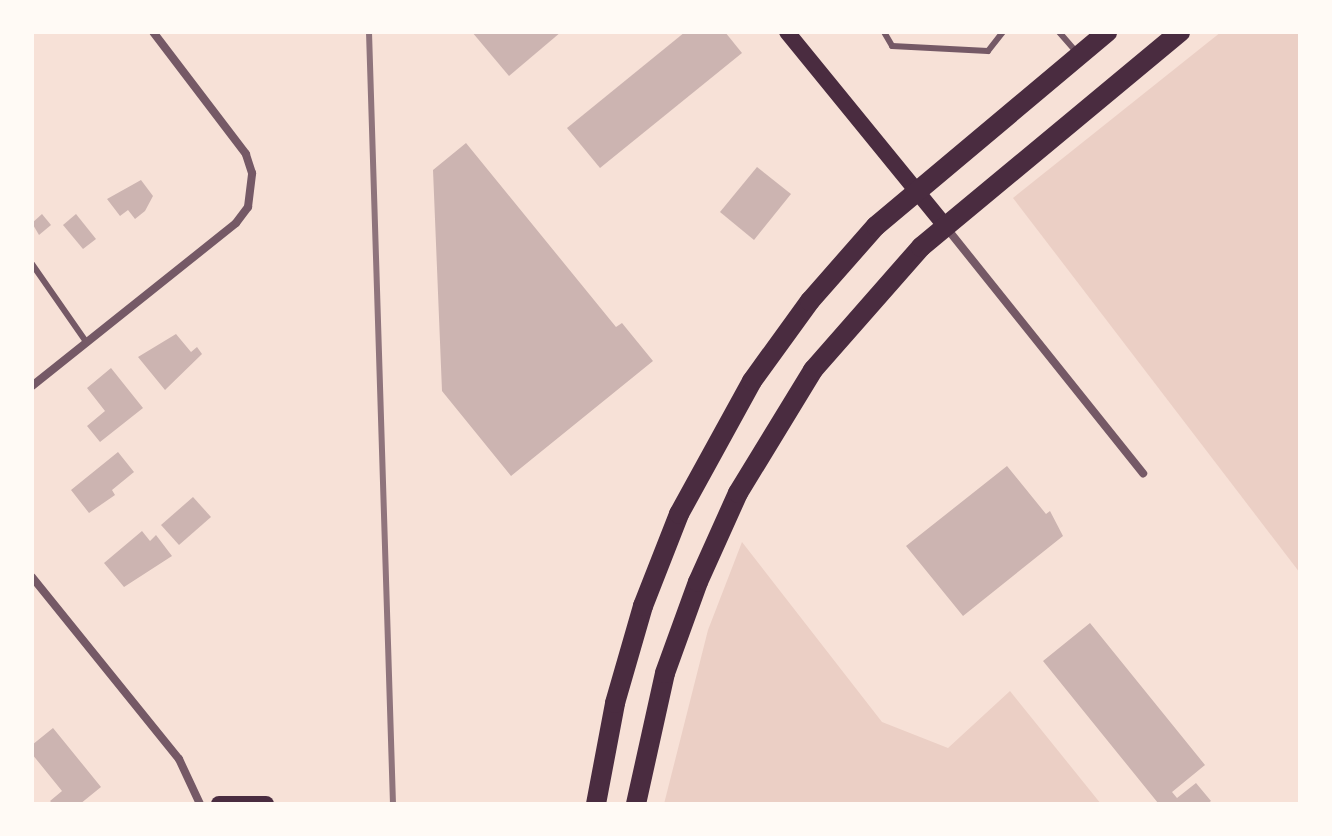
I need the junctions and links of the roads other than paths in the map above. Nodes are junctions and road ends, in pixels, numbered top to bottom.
1 (153, 32) edge
2 (787, 32) edge
3 (884, 32) edge
4 (1003, 32) edge
5 (1059, 32) edge
6 (1107, 32) edge
7 (1180, 32) edge
8 (1079, 55) junction
9 (916, 190) junction
10 (945, 226) junction
11 (32, 264) edge
12 (87, 343) junction
13 (32, 386) edge
14 (1143, 473) dead end
15 (32, 577) edge
16 (200, 804) edge
17 (219, 804) edge
18 (266, 804) edge
19 (596, 804) edge
20 (636, 804) edge

1 - 12 street
2 - 9 main road
3 - 4 lane
5 - 8 lane
6 - 8 main road
7 - 10 main road
8 - 9 main road
9 - 10 main road
9 - 19 main road
10 - 14 street
10 - 20 main road
11 - 12 lane
12 - 13 street
15 - 16 street
17 - 18 main road

